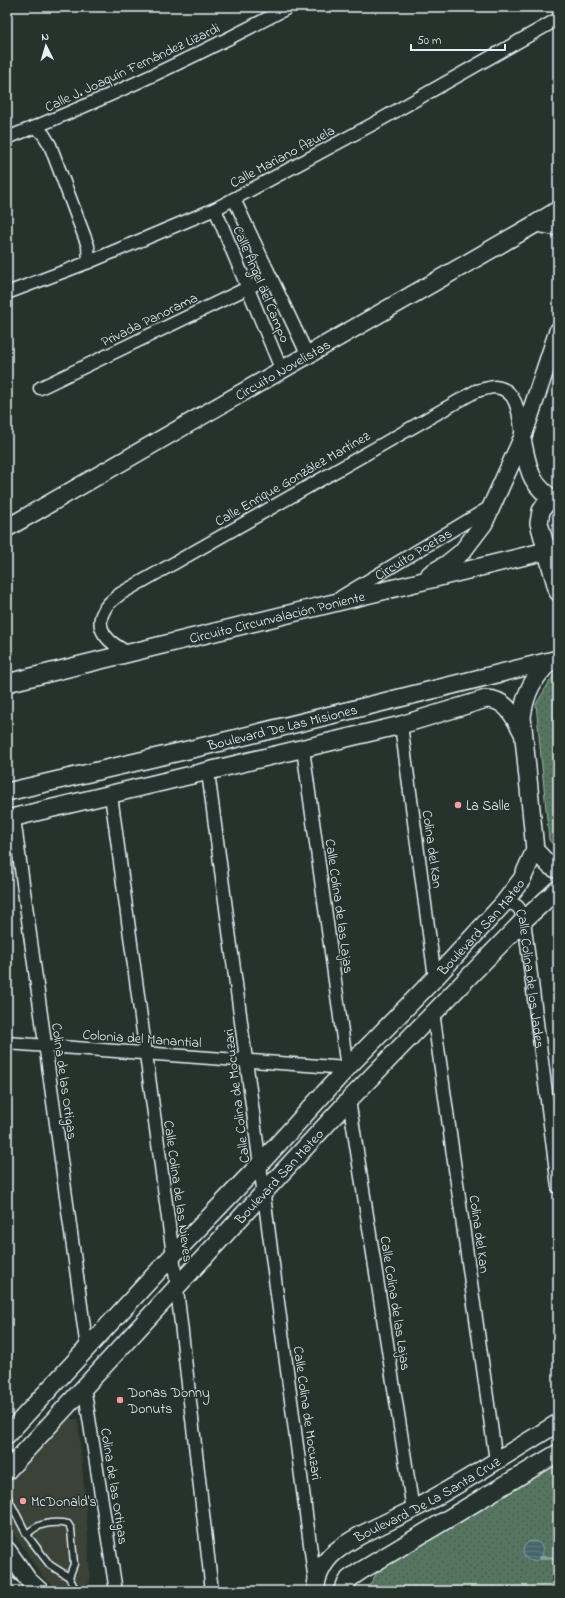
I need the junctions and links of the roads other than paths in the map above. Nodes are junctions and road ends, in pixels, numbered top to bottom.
1 (288, 7) edge
2 (558, 19) edge
3 (36, 127) junction
4 (7, 138) edge
5 (234, 199) junction
6 (215, 209) junction
7 (558, 210) edge
8 (538, 223) junction
9 (558, 227) edge
10 (89, 262) junction
11 (270, 277) junction
12 (248, 288) junction
13 (7, 293) edge
14 (558, 331) edge
15 (308, 356) junction
16 (282, 371) junction
17 (40, 388) dead end
18 (522, 439) junction
19 (554, 500) edge
20 (492, 506) junction
21 (7, 528) edge
22 (553, 549) edge
23 (418, 581) junction
24 (558, 592) edge
25 (333, 602) junction
26 (129, 653) junction
27 (554, 660) edge
28 (7, 683) edge
29 (401, 725) junction
30 (523, 733) junction
31 (303, 749) junction
32 (208, 772) junction
33 (7, 792) edge
34 (110, 795) junction
35 (10, 819) edge
36 (535, 850) junction
37 (558, 870) edge
38 (558, 889) edge
39 (503, 904) junction
40 (524, 920) junction
41 (435, 978) junction
42 (433, 1012) junction
43 (7, 1043) edge
44 (45, 1046) junction
45 (145, 1053) junction
46 (247, 1059) junction
47 (347, 1068) junction
48 (349, 1100) junction
49 (259, 1165) junction
50 (558, 1187) edge
51 (263, 1193) junction
52 (173, 1254) junction
53 (176, 1287) junction
54 (87, 1348) junction
55 (84, 1386) junction
56 (558, 1423) edge
57 (7, 1435) edge
58 (558, 1453) edge
59 (496, 1461) junction
60 (7, 1470) edge
61 (7, 1496) edge
62 (413, 1510) junction
63 (27, 1535) junction
64 (7, 1550) edge
65 (7, 1567) edge
66 (69, 1577) junction
67 (34, 1585) edge
68 (7, 1586) edge
69 (316, 1586) edge
70 (13, 1591) edge
71 (76, 1591) edge
72 (116, 1591) edge
73 (212, 1591) edge
74 (342, 1591) edge

1 - 3 street, Calle J. Joaquín Fernández Lizardi
2 - 5 street, Calle Mariano Azuela
3 - 4 street, Calle J. Joaquín Fernández Lizardi
3 - 10 street
5 - 6 street, Calle Mariano Azuela
5 - 11 street, Calle Ángel del Campo
6 - 10 street, Calle Mariano Azuela
6 - 12 street, Calle Ángel del Campo
7 - 8 main road, Circuito Novelistas
8 - 9 main road
8 - 15 main road, Circuito Novelistas
10 - 13 street, Calle Mariano Azuela
11 - 12 street, Privada Panorama
11 - 15 street, Calle Ángel del Campo
12 - 16 street, Calle Ángel del Campo
12 - 17 street, Privada Panorama
14 - 18 main road, Circuito Poetas
15 - 16 main road, Circuito Novelistas
16 - 21 main road, Circuito Novelistas
18 - 19 main road
18 - 20 main road, Circuito Poetas
18 - 26 street, Calle Enrique González Martínez
19 - 22 main road
20 - 23 main road, Circuito Poetas
20 - 25 street, Circuito Poetas
22 - 23 main road, Circuito Circunvalación Poniente
22 - 24 main road
23 - 25 main road, Circuito Circunvalación Poniente
25 - 26 main road, Circuito Circunvalación Poniente
26 - 28 main road, Circuito Circunvalación Poniente
27 - 30 main road
27 - 33 main road, Boulevard De Las Misiones
29 - 30 main road, Boulevard De Las Misiones
29 - 31 main road, Boulevard De Las Misiones
29 - 41 street, Colina del Kan
30 - 36 main road
31 - 32 main road, Boulevard De Las Misiones
31 - 47 street, Calle Colina de las Lajas
32 - 34 main road, Boulevard De Las Misiones
32 - 46 street, Calle Colina de Mocuzari
34 - 35 main road, Boulevard De Las Misiones
34 - 45 street, Calle Colina de las Nieves
35 - 44 street, Colina de las Ortigas
36 - 37 main road
36 - 39 main road, Boulevard San Mateo
38 - 40 main road, Boulevard San Mateo
39 - 40 street, Calle Colina de los Jades
39 - 41 main road, Boulevard San Mateo
40 - 42 main road, Boulevard San Mateo
40 - 50 street, Calle Colina de los Jades
41 - 47 main road, Boulevard San Mateo
42 - 48 main road, Boulevard San Mateo
42 - 59 street, Colina del Kan
43 - 44 street, Colonia del Manantial
44 - 45 street, Colonia del Manantial
44 - 54 street, Colina de las Ortigas
45 - 46 street, Colonia del Manantial
45 - 52 street, Calle Colina de las Nieves
46 - 47 street, Colonia del Manantial
46 - 49 street, Calle Colina de Mocuzari
47 - 49 main road, Boulevard San Mateo
48 - 51 main road, Boulevard San Mateo
48 - 62 street, Calle Colina de las Lajas
49 - 51 street, Calle Colina de Mocuzari
49 - 52 main road, Boulevard San Mateo
51 - 53 main road, Boulevard San Mateo
51 - 69 street, Calle Colina de Mocuzari
52 - 53 street, Calle Colina de las Nieves
52 - 54 main road, Boulevard San Mateo
53 - 55 main road, Boulevard San Mateo
53 - 73 street, Calle Colina de las Nieves
54 - 57 main road, Boulevard San Mateo
55 - 60 main road, Boulevard San Mateo
55 - 72 street, Colina de las Ortigas
56 - 59 main road, Boulevard De La Santa Cruz
58 - 74 main road, Boulevard De La Santa Cruz
59 - 62 main road, Boulevard De La Santa Cruz
61 - 63 lane
62 - 69 main road, Boulevard De La Santa Cruz
63 - 66 lane
63 - 66 lane
64 - 67 main road
65 - 67 main road
66 - 71 lane
68 - 70 main road

